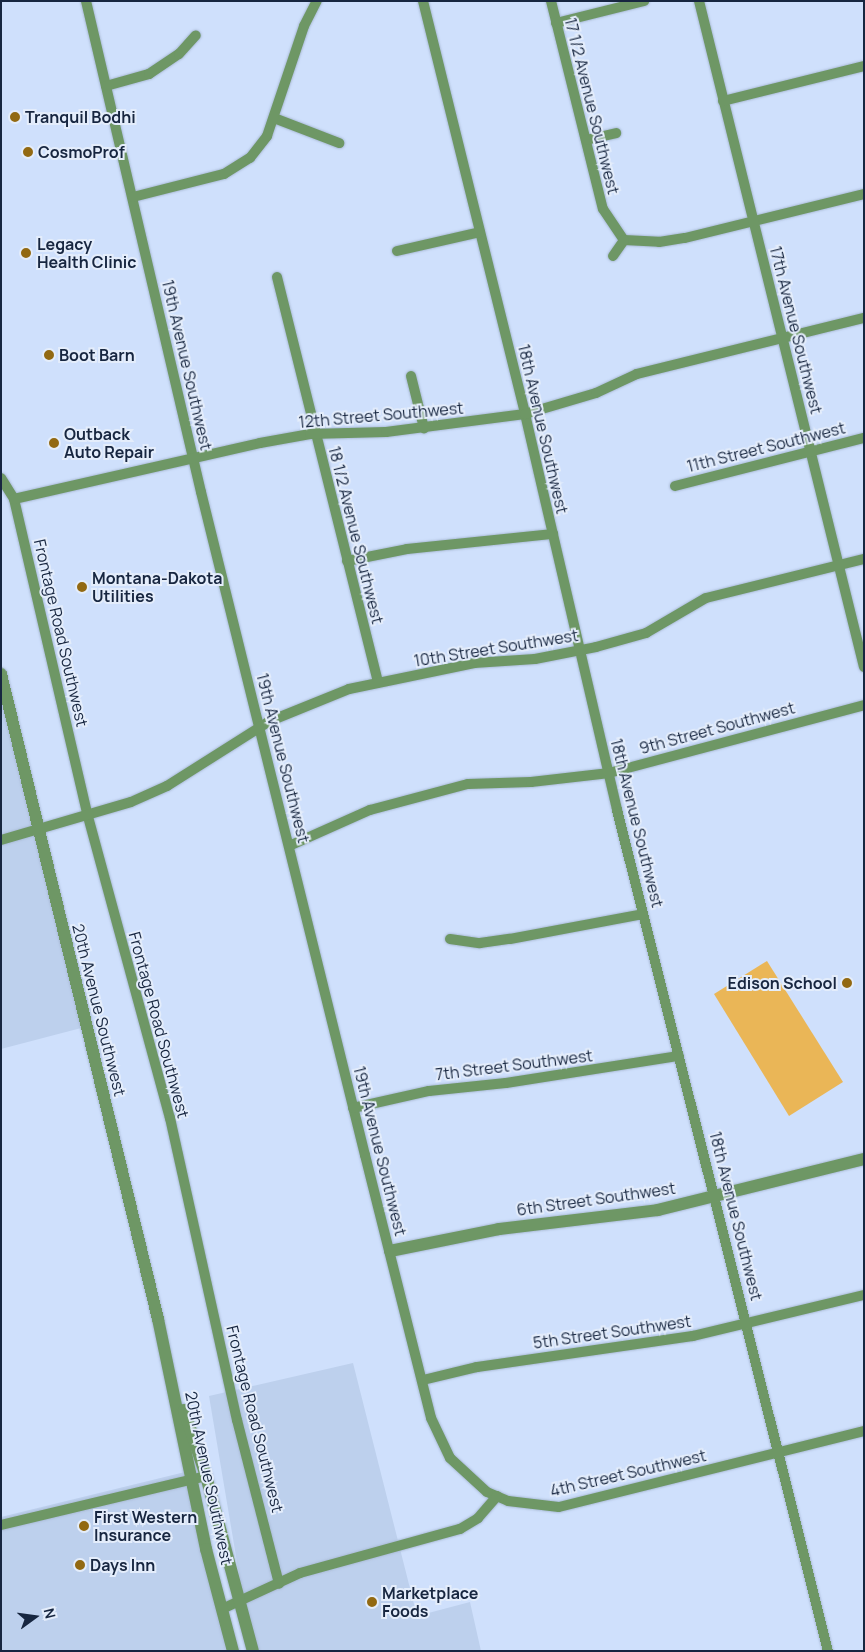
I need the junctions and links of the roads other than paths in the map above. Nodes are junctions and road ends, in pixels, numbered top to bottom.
1 (86, 1) edge
2 (317, 1) edge
3 (423, 1) edge
4 (551, 1) edge
5 (644, 1) edge
6 (700, 1) edge
7 (556, 23) junction
8 (196, 35) dead end
9 (864, 66) edge
10 (106, 86) junction
11 (724, 101) junction
12 (274, 118) junction
13 (616, 133) dead end
14 (586, 140) junction
15 (340, 143) dead end
16 (864, 194) edge
17 (133, 196) junction
18 (754, 220) junction
19 (480, 232) junction
20 (624, 240) junction
21 (397, 251) dead end
22 (613, 256) dead end
23 (276, 277) dead end
24 (864, 318) edge
25 (782, 338) junction
26 (411, 376) dead end
27 (525, 414) junction
28 (424, 428) junction
29 (316, 434) junction
30 (864, 438) edge
31 (810, 451) junction
32 (193, 458) junction
33 (1, 478) edge
34 (675, 486) dead end
35 (14, 499) junction
36 (553, 534) junction
37 (864, 559) edge
38 (347, 561) junction
39 (839, 565) junction
40 (580, 650) junction
41 (864, 667) edge
42 (1, 674) edge
43 (378, 683) junction
44 (864, 705) edge
45 (260, 727) junction
46 (609, 773) junction
47 (87, 813) junction
48 (38, 831) junction
49 (1, 840) edge
50 (289, 846) junction
51 (644, 914) junction
52 (450, 939) dead end
53 (680, 1056) junction
54 (353, 1108) junction
55 (864, 1159) edge
56 (715, 1195) junction
57 (390, 1251) junction
58 (864, 1294) edge
59 (748, 1324) junction
60 (166, 1354) junction
61 (423, 1380) junction
62 (864, 1431) edge
63 (779, 1452) junction
64 (206, 1476) junction
65 (192, 1480) junction
66 (497, 1496) junction
67 (1, 1525) edge
68 (279, 1584) junction
69 (240, 1600) junction
70 (222, 1609) junction
71 (233, 1651) edge
72 (253, 1651) edge
73 (828, 1651) edge

1 - 10 street, 19th Avenue Southwest
2 - 12 street
3 - 19 street, 18th Avenue Southwest
4 - 7 street, 17 1/2 Avenue Southwest
5 - 7 street
6 - 11 street, 17th Avenue Southwest
7 - 14 street, 17 1/2 Avenue Southwest
8 - 10 street
9 - 11 street
10 - 17 street, 19th Avenue Southwest
11 - 18 street, 17th Avenue Southwest
12 - 15 street
12 - 17 street
13 - 14 street
14 - 20 street, 17 1/2 Avenue Southwest
16 - 18 street
17 - 32 street, 19th Avenue Southwest
18 - 20 street
18 - 25 street, 17th Avenue Southwest
19 - 21 street
19 - 27 street, 18th Avenue Southwest
20 - 22 street
23 - 29 street, 18 1/2 Avenue Southwest
24 - 25 street, 12th Street Southwest
25 - 27 street, 12th Street Southwest
25 - 31 street, 17th Avenue Southwest
26 - 28 street
27 - 28 street, 12th Street Southwest
27 - 36 street, 18th Avenue Southwest
28 - 29 street, 12th Street Southwest
29 - 32 street, 12th Street Southwest
29 - 38 street, 18 1/2 Avenue Southwest
30 - 31 street, 11th Street Southwest
31 - 34 street, 11th Street Southwest
31 - 39 street, 17th Avenue Southwest
32 - 35 street, 12th Street Southwest
32 - 45 street, 19th Avenue Southwest
33 - 35 street, Frontage Road Southwest
35 - 47 street, Frontage Road Southwest
36 - 38 street
36 - 40 street, 18th Avenue Southwest
37 - 39 street, 10th Street Southwest
38 - 43 street, 18 1/2 Avenue Southwest
39 - 40 street, 10th Street Southwest
39 - 41 street, 17th Avenue Southwest
40 - 43 street, 10th Street Southwest
40 - 46 street, 18th Avenue Southwest
42 - 48 street, 20th Avenue Southwest
43 - 45 street, 10th Street Southwest
44 - 46 street, 9th Street Southwest
45 - 47 street, 10th Street Southwest
45 - 50 street, 19th Avenue Southwest
46 - 50 street, 9th Street Southwest
46 - 51 street, 18th Avenue Southwest
47 - 48 street, 10th Street Southwest
47 - 68 street, Frontage Road Southwest
48 - 49 street, 10th Street Southwest
48 - 60 street, 20th Avenue Southwest
50 - 54 street, 19th Avenue Southwest
51 - 52 street
51 - 53 street, 18th Avenue Southwest
53 - 54 street, 7th Street Southwest
53 - 56 street, 18th Avenue Southwest
54 - 57 street, 19th Avenue Southwest
55 - 56 street, 6th Street Southwest
56 - 57 street, 6th Street Southwest
56 - 59 street, 18th Avenue Southwest
57 - 61 street, 19th Avenue Southwest
58 - 59 street, 5th Street Southwest
59 - 61 street, 5th Street Southwest
59 - 63 street, 18th Avenue Southwest
60 - 64 street, 20th Avenue Southwest
60 - 65 street, 20th Avenue Southwest
61 - 66 street, 19th Avenue Southwest
62 - 63 street, 4th Street Southwest
63 - 66 street, 4th Street Southwest
63 - 73 street, 18th Avenue Southwest
64 - 65 street
64 - 69 street, 20th Avenue Southwest
65 - 67 street
65 - 70 street, 20th Avenue Southwest
66 - 68 street
68 - 69 street
69 - 70 street
69 - 72 street, 20th Avenue Southwest
70 - 71 street, 20th Avenue Southwest

